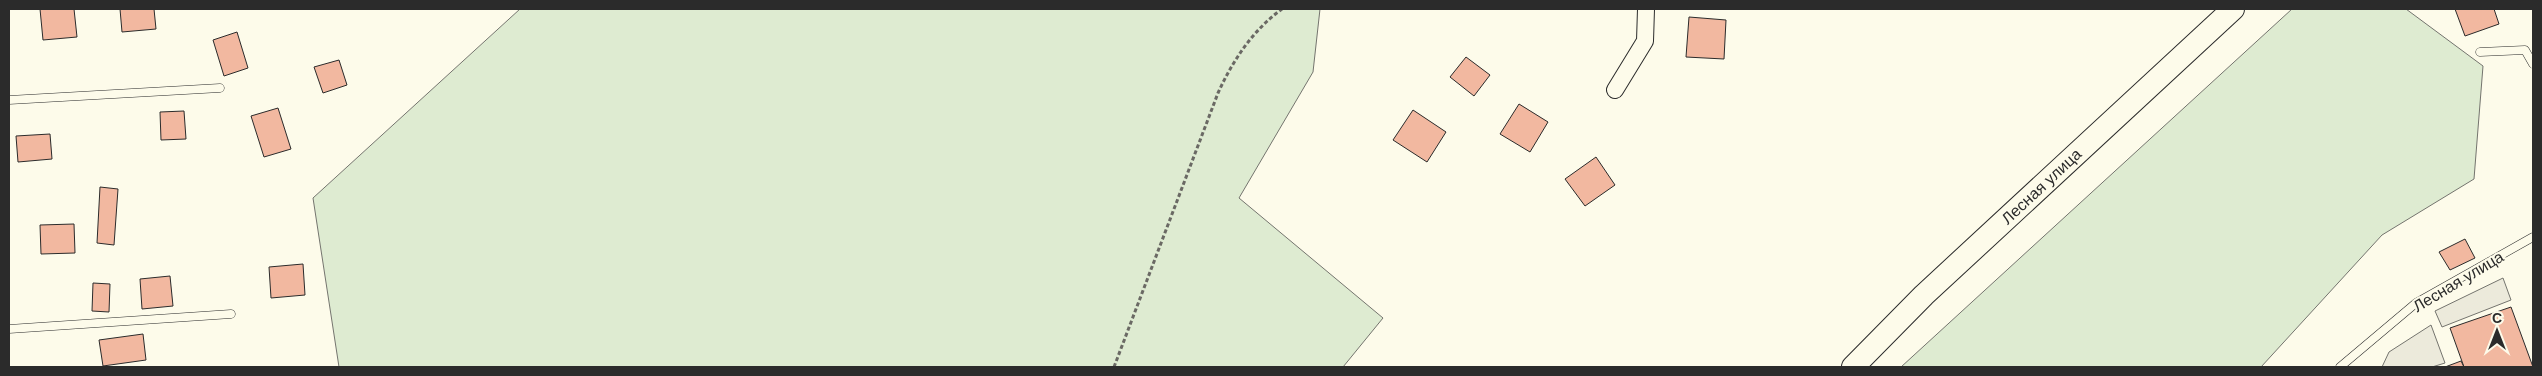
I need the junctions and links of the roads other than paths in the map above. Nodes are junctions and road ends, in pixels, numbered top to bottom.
1 (1646, 9) edge
2 (2233, 9) edge
3 (2480, 52) dead end
4 (2533, 64) edge
5 (220, 88) dead end
6 (1615, 90) dead end
7 (9, 100) edge
8 (2533, 236) edge
9 (231, 314) dead end
10 (9, 329) edge
11 (1853, 367) edge
12 (2340, 367) edge

1 - 6 street
2 - 11 main road, Лесная улица
3 - 4 lane
5 - 7 lane
8 - 12 lane, Лесная улица
9 - 10 lane

